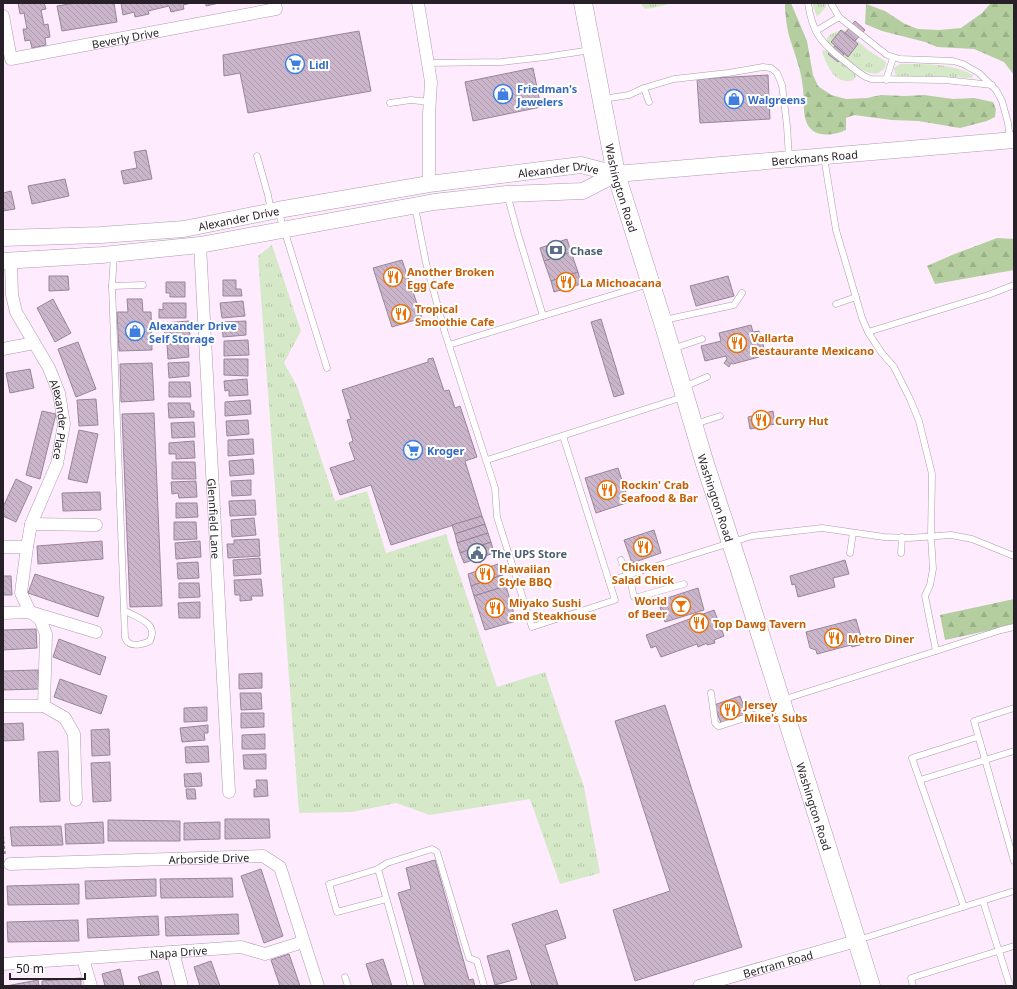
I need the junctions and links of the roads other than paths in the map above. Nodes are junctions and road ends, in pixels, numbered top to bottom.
1 (275, 3) edge
2 (418, 3) edge
3 (583, 3) edge
4 (808, 3) edge
5 (831, 3) edge
6 (3, 16) edge
7 (838, 17) junction
8 (816, 31) junction
9 (592, 50) junction
10 (893, 58) junction
11 (429, 63) junction
12 (886, 80) junction
13 (992, 85) junction
14 (644, 88) junction
15 (601, 99) junction
16 (430, 102) junction
17 (650, 102) dead end
18 (390, 103) dead end
19 (1012, 140) edge
20 (257, 156) dead end
21 (824, 157) junction
22 (789, 160) junction
23 (616, 174) junction
24 (429, 184) junction
25 (508, 194) junction
26 (414, 205) junction
27 (274, 211) junction
28 (284, 230) junction
29 (3, 238) edge
30 (200, 245) junction
31 (114, 254) junction
32 (7, 261) edge
33 (650, 283) junction
34 (143, 285) dead end
35 (1014, 285) edge
36 (112, 286) junction
37 (742, 293) dead end
38 (856, 297) junction
39 (836, 304) dead end
40 (543, 316) junction
41 (662, 321) junction
42 (868, 332) junction
43 (702, 339) dead end
44 (34, 343) junction
45 (449, 345) junction
46 (3, 349) edge
47 (671, 350) junction
48 (327, 368) dead end
49 (707, 377) dead end
50 (684, 392) junction
51 (720, 416) dead end
52 (693, 424) junction
53 (563, 436) junction
54 (487, 460) junction
55 (31, 524) junction
56 (96, 525) dead end
57 (853, 533) junction
58 (902, 537) junction
59 (931, 537) junction
60 (731, 543) junction
61 (27, 546) junction
62 (3, 547) edge
63 (850, 553) dead end
64 (901, 553) dead end
65 (1014, 556) edge
66 (621, 560) dead end
67 (628, 575) junction
68 (609, 581) junction
69 (684, 584) dead end
70 (124, 610) junction
71 (30, 612) junction
72 (3, 613) edge
73 (1014, 627) edge
74 (96, 632) dead end
75 (936, 651) junction
76 (711, 693) dead end
77 (782, 703) junction
78 (3, 706) edge
79 (44, 706) junction
80 (1014, 708) edge
81 (978, 737) junction
82 (1014, 751) edge
83 (985, 760) junction
84 (920, 780) junction
85 (229, 792) dead end
86 (76, 800) dead end
87 (1014, 861) edge
88 (10, 864) road end
89 (378, 869) junction
90 (1014, 891) edge
91 (386, 899) junction
92 (983, 901) junction
93 (964, 907) junction
94 (856, 941) junction
95 (303, 942) junction
96 (1014, 946) edge
97 (999, 951) junction
98 (173, 952) junction
99 (83, 959) junction
100 (3, 964) edge
101 (345, 978) dead end
102 (91, 986) edge
103 (182, 986) edge
104 (318, 986) edge
105 (348, 986) edge
106 (411, 986) edge
107 (484, 986) edge
108 (699, 986) edge
109 (871, 986) edge
110 (913, 986) edge
111 (1010, 986) edge

1 - 6 street, Beverly Drive
2 - 11 street
3 - 9 main road, Washington Road
4 - 8 lane
5 - 7 lane
7 - 8 lane
7 - 10 lane
8 - 12 lane
9 - 11 lane
9 - 15 main road, Washington Road
10 - 12 lane
10 - 13 lane
11 - 16 street
12 - 13 lane
13 - 19 lane
14 - 15 lane
14 - 17 lane
14 - 22 lane
15 - 23 main road, Washington Road
16 - 18 lane
16 - 24 street
19 - 21 main road, Berckmans Road
20 - 27 lane
21 - 22 main road, Berckmans Road
21 - 38 lane
22 - 23 main road, Berckmans Road
23 - 24 main road, Alexander Drive
23 - 25 main road, Alexander Drive
23 - 33 main road, Washington Road
24 - 27 main road, Alexander Drive
25 - 26 main road, Alexander Drive
25 - 40 lane
26 - 28 main road, Alexander Drive
26 - 45 lane
27 - 28 lane
27 - 29 main road, Alexander Drive
28 - 30 main road, Alexander Drive
28 - 48 lane
30 - 31 main road, Alexander Drive
30 - 85 street, Glennfield Lane
31 - 32 main road, Alexander Drive
31 - 36 lane
32 - 44 street, Alexander Place
33 - 40 lane
33 - 41 main road, Washington Road
34 - 36 lane
35 - 42 lane
36 - 70 lane
37 - 41 lane
38 - 39 lane
38 - 42 lane
40 - 45 lane
41 - 47 main road, Washington Road
42 - 59 lane
43 - 47 lane
44 - 46 street
44 - 55 street, Alexander Place
45 - 54 lane
47 - 50 main road, Washington Road
49 - 50 lane
50 - 52 main road, Washington Road
50 - 53 lane
51 - 52 lane
52 - 60 main road, Washington Road
53 - 54 lane
53 - 68 lane
54 - 68 lane
55 - 56 street
55 - 61 street, Alexander Place
57 - 58 lane
57 - 60 lane
57 - 63 lane
58 - 59 lane
58 - 64 lane
59 - 65 lane
59 - 75 lane
60 - 67 lane
60 - 77 main road, Washington Road
61 - 62 street
61 - 71 street, Alexander Place
66 - 67 lane
67 - 68 lane
67 - 69 lane
70 - 70 lane
71 - 72 street
71 - 74 street
71 - 79 street, Alexander Place
73 - 75 lane
75 - 77 lane
76 - 77 lane
77 - 94 main road, Washington Road
78 - 79 street
79 - 86 street
80 - 81 lane
81 - 83 lane
81 - 84 lane
82 - 83 lane
83 - 84 lane
83 - 87 lane
84 - 93 lane
88 - 95 street, Arborside Drive
89 - 91 lane
89 - 91 lane
89 - 107 lane
90 - 92 lane
91 - 106 lane
92 - 93 lane
92 - 97 lane
93 - 94 lane
94 - 108 street, Bertram Road
94 - 109 main road, Washington Road
95 - 98 street, Napa Drive
95 - 104 street, Arborside Drive
96 - 97 lane
97 - 110 lane
97 - 111 lane
98 - 99 street, Napa Drive
98 - 103 street
99 - 100 street, Napa Drive
99 - 102 street
101 - 105 lane

